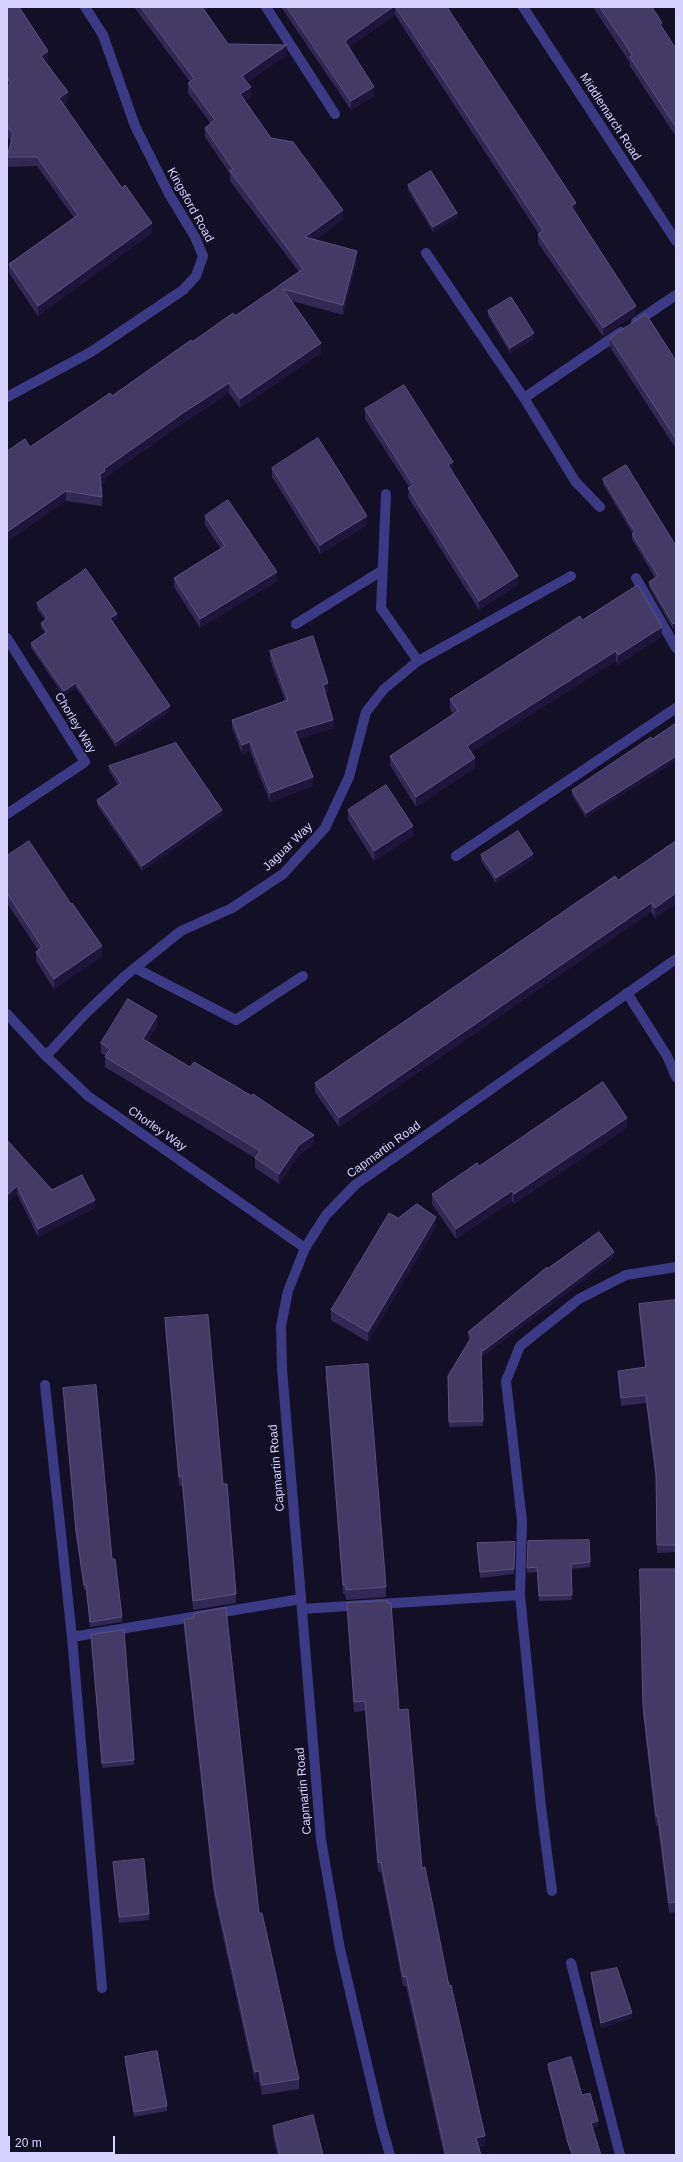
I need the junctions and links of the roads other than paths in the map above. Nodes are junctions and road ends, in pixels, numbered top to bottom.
1 (85, 7) edge
2 (266, 7) edge
3 (523, 7) edge
4 (335, 114) dead end
5 (676, 241) edge
6 (426, 253) dead end
7 (676, 295) edge
8 (7, 397) edge
9 (524, 398) junction
10 (386, 494) dead end
11 (600, 507) dead end
12 (383, 570) junction
13 (571, 576) dead end
14 (636, 578) dead end
15 (296, 624) dead end
16 (7, 638) edge
17 (676, 648) edge
18 (418, 660) junction
19 (676, 708) edge
20 (7, 814) edge
21 (456, 856) dead end
22 (676, 958) edge
23 (135, 968) junction
24 (303, 976) dead end
25 (626, 993) junction
26 (7, 1014) edge
27 (46, 1056) junction
28 (676, 1077) edge
29 (305, 1248) junction
30 (676, 1267) edge
31 (44, 1385) dead end
32 (520, 1595) junction
33 (302, 1604) junction
34 (72, 1637) junction
35 (552, 1891) dead end
36 (571, 1963) dead end
37 (102, 1988) dead end
38 (390, 2155) edge
39 (620, 2155) edge

1 - 8 street, Kingsford Road
2 - 4 street
3 - 5 street, Middlemarch Road
6 - 9 street
7 - 9 street
9 - 11 street
10 - 12 street
12 - 15 street
12 - 18 street
13 - 18 street, Jaguar Way
14 - 17 street
16 - 20 street, Chorley Way
18 - 23 street, Jaguar Way
19 - 21 street
22 - 25 street, Capmartin Road
23 - 24 street
23 - 27 street, Jaguar Way
25 - 28 street
25 - 29 street, Capmartin Road
26 - 27 street, Chorley Way
27 - 29 street, Chorley Way
29 - 33 street, Capmartin Road
30 - 32 street
31 - 34 street
32 - 33 street
32 - 35 street
33 - 34 street
33 - 38 street, Capmartin Road
34 - 37 street
36 - 39 street

